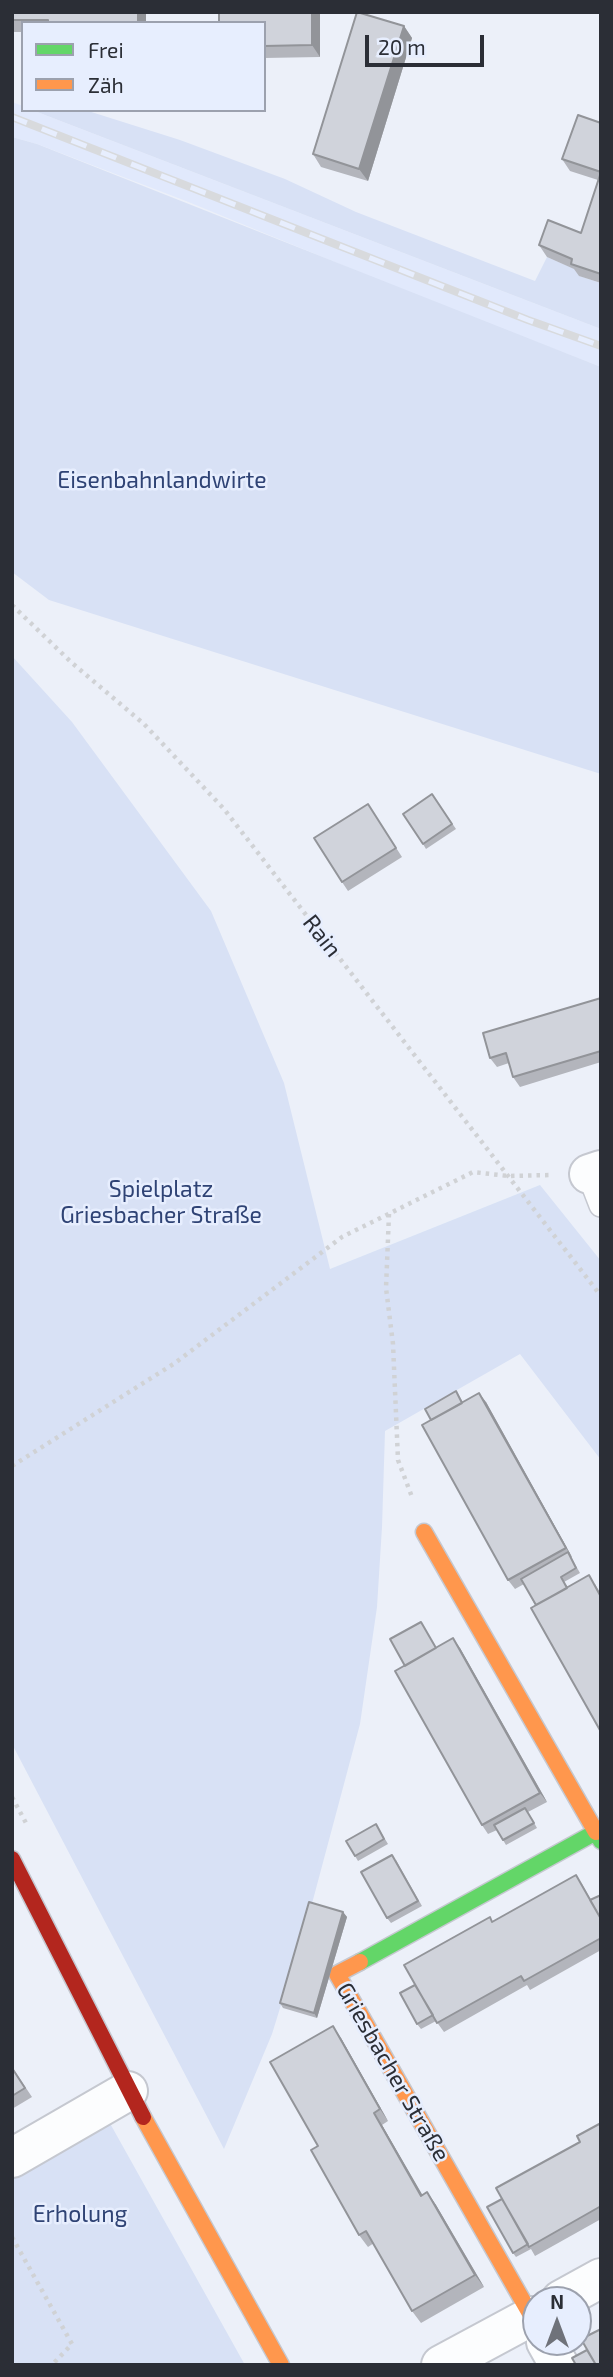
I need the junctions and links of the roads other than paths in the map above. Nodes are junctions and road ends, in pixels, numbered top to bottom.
1 (424, 1532) road end
2 (599, 1834) edge
3 (12, 1859) edge
4 (128, 2091) junction
5 (12, 2158) edge
6 (522, 2286) edge
7 (522, 2328) edge
8 (281, 2365) edge
9 (440, 2365) edge

1 - 2 street, Griesbacher Straße
2 - 6 street, Griesbacher Straße
3 - 4 street
4 - 5 street
4 - 8 street
7 - 9 street

